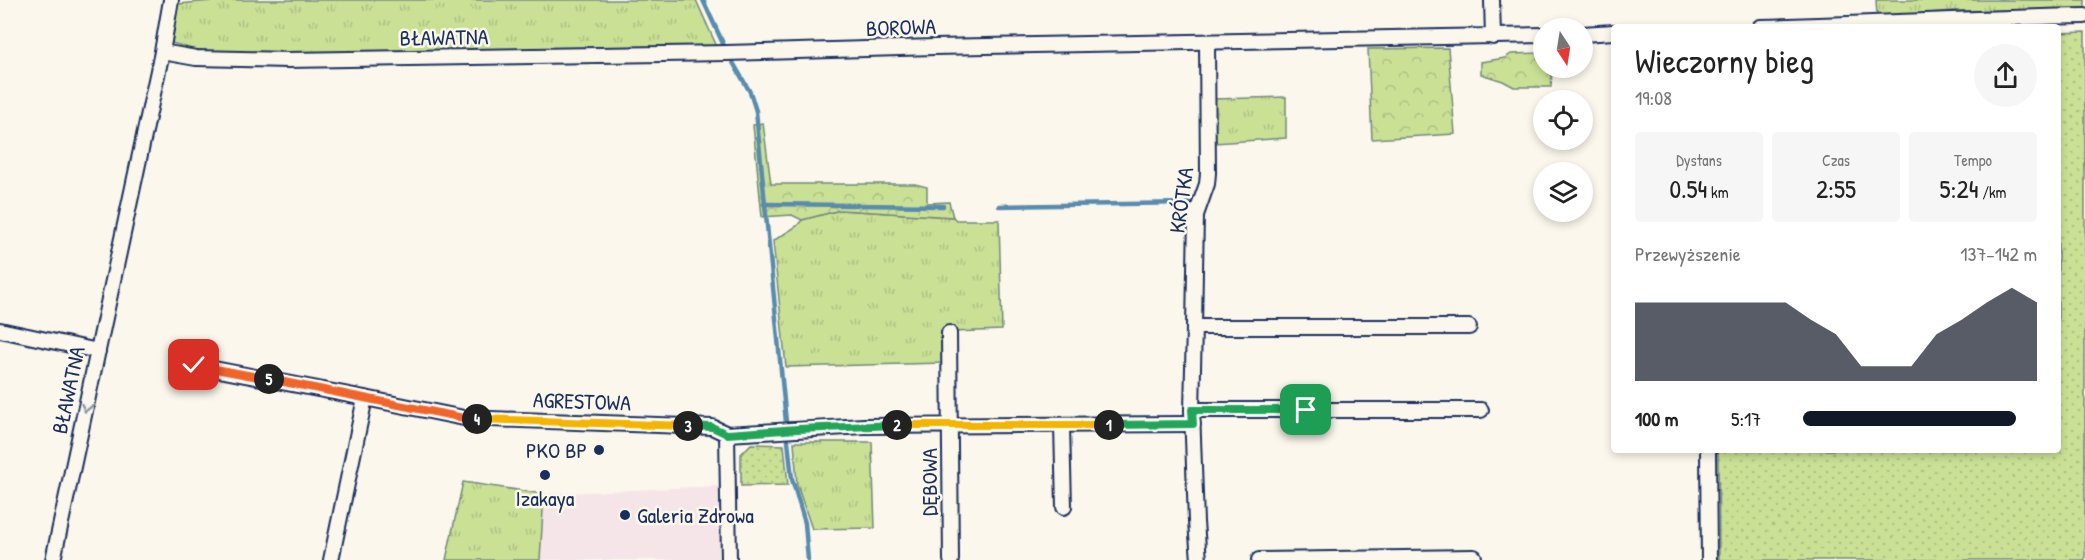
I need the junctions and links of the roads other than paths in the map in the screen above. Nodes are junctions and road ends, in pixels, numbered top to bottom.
1 (171, 0) edge
2 (1492, 0) edge
3 (2085, 16) edge
4 (1869, 24) edge
5 (1611, 32) edge
6 (1593, 33) edge
7 (1533, 35) edge
8 (1493, 37) junction
9 (1207, 42) junction
10 (162, 52) junction
11 (727, 53) joint
12 (1194, 327) junction
13 (1469, 327) dead end
14 (0, 330) edge
15 (949, 333) dead end
16 (98, 351) junction
17 (194, 365) dead end
18 (365, 398) junction
19 (1481, 410) dead end
20 (1192, 417) junction
21 (950, 424) junction
22 (1062, 426) junction
23 (727, 434) junction
24 (1708, 453) edge
25 (1064, 507) dead end
26 (1474, 557) dead end
27 (53, 560) edge
28 (331, 560) edge
29 (729, 560) edge
30 (951, 560) edge
31 (1199, 560) edge
32 (1259, 560) edge
33 (1709, 560) edge

1 - 10 street, BŁAWATNA
2 - 8 street
3 - 4 street
5 - 6 street
7 - 8 street, BOROWA
8 - 9 street, BOROWA
9 - 11 street, BOROWA
9 - 12 street, KRÓTKA
10 - 11 street, BŁAWATNA
10 - 16 street, BŁAWATNA
12 - 13 street
12 - 20 street, KRÓTKA
14 - 16 street
15 - 21 street, DĘBOWA
16 -> 27 street, BŁAWATNA
17 - 18 street, AGRESTOWA
18 - 23 street, AGRESTOWA
18 - 28 street
19 - 20 street
20 - 22 street
20 - 31 street, KRÓTKA
21 - 22 street
21 - 23 street, AGRESTOWA
21 - 30 street, DĘBOWA
22 - 25 street
23 - 29 street
24 - 33 street
26 - 32 street

